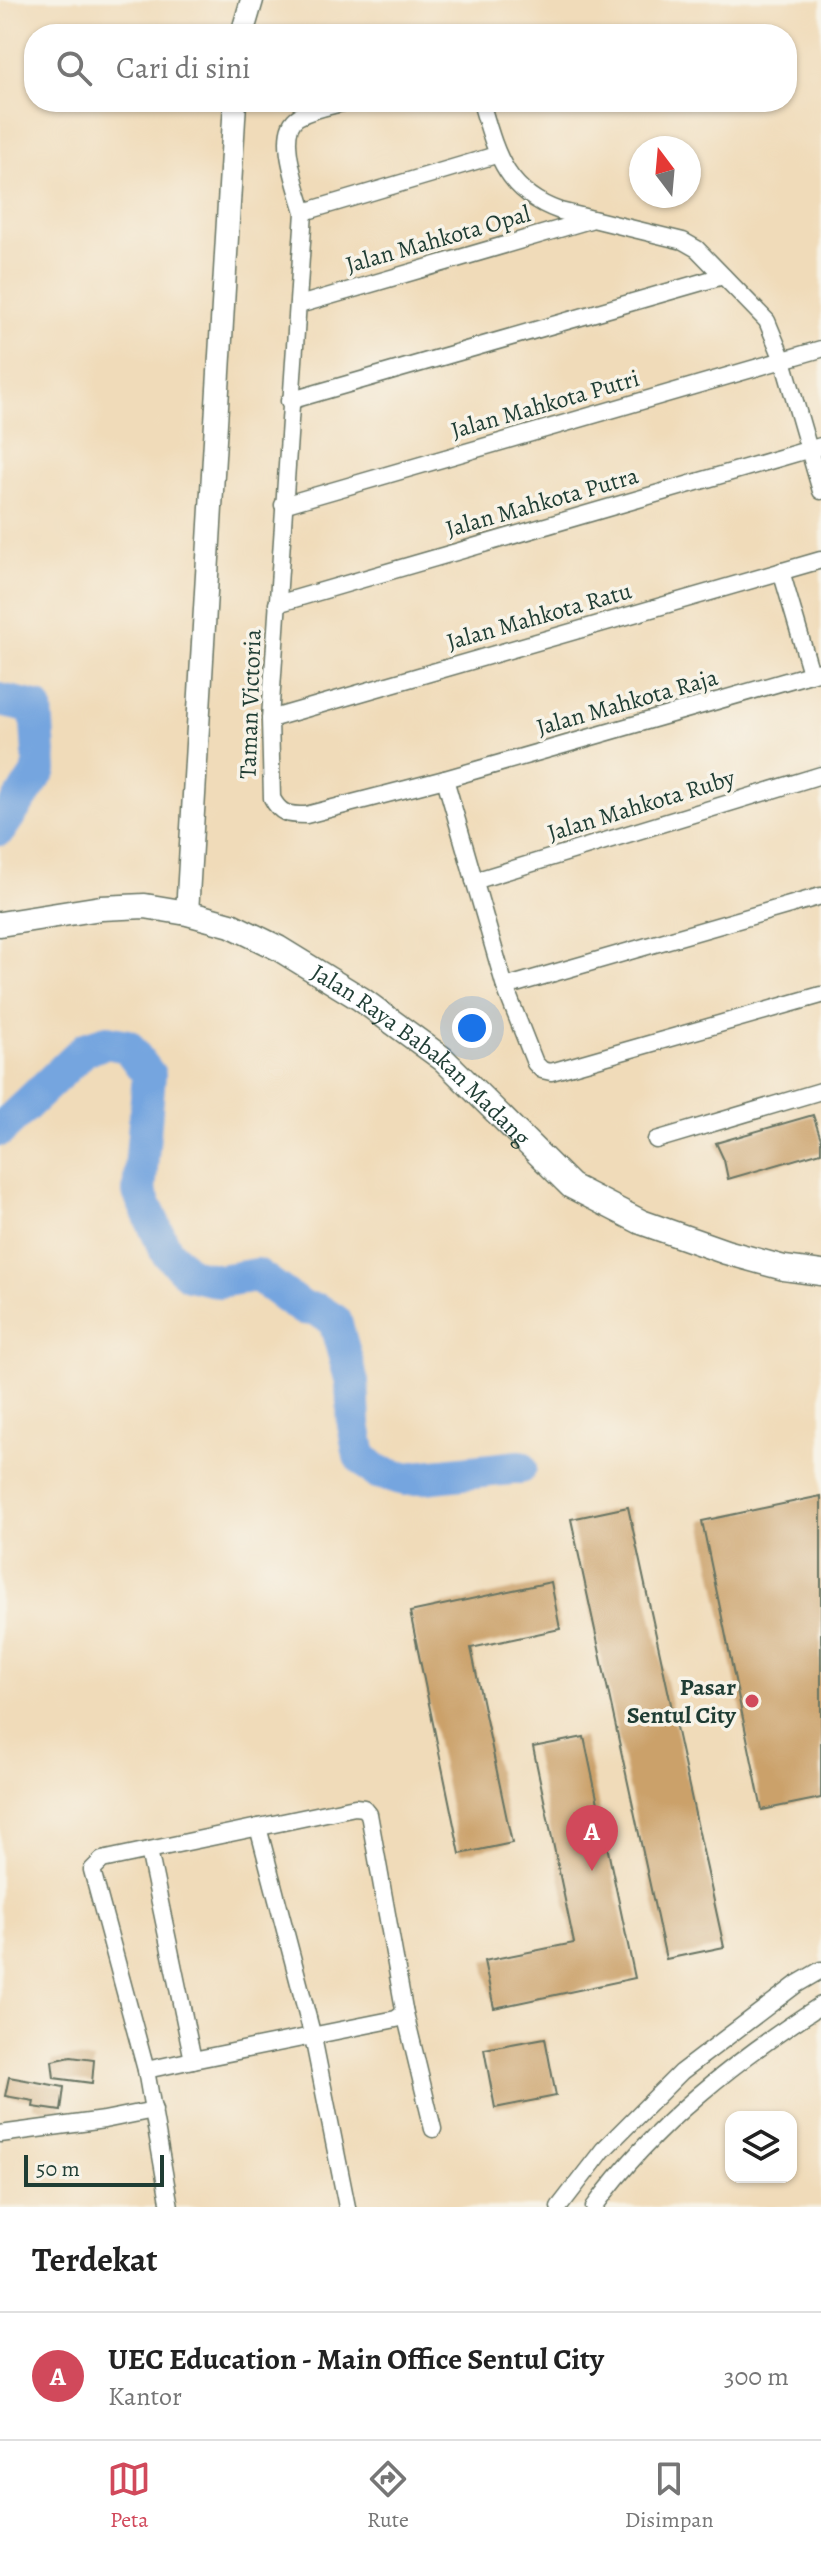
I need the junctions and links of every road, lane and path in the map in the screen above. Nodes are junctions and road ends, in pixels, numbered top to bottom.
1 (252, 0) edge
2 (245, 24) edge
3 (234, 112) edge
4 (311, 112) edge
5 (484, 112) edge
6 (496, 155) junction
7 (304, 212) junction
8 (590, 219) junction
9 (723, 276) junction
10 (299, 305) junction
11 (821, 349) edge
12 (783, 360) junction
13 (289, 401) junction
14 (815, 448) edge
15 (821, 491) edge
16 (283, 505) junction
17 (821, 560) edge
18 (781, 571) junction
19 (277, 604) junction
20 (816, 672) edge
21 (270, 719) junction
22 (821, 775) edge
23 (445, 779) junction
24 (474, 881) junction
25 (821, 896) edge
26 (187, 913) junction
27 (0, 924) edge
28 (505, 987) junction
29 (821, 995) edge
30 (821, 1091) edge
31 (656, 1140) dead end
32 (821, 1273) edge
33 (258, 1827) junction
34 (149, 1850) junction
35 (821, 1970) edge
36 (821, 2005) edge
37 (404, 2009) junction
38 (313, 2037) junction
39 (193, 2060) junction
40 (146, 2070) junction
41 (154, 2110) junction
42 (433, 2129) dead end
43 (0, 2134) edge
44 (170, 2207) edge
45 (347, 2207) edge
46 (559, 2207) edge
47 (594, 2207) edge

1 - 2 street
3 - 26 street
4 - 7 street, Taman Victoria
5 - 6 street
6 - 7 street
6 - 8 street
7 - 10 street, Taman Victoria
8 - 9 street
8 - 10 street, Jalan Mahkota Opal
9 - 12 street
9 - 13 street
10 - 13 street, Taman Victoria
11 - 12 street, Jalan Mahkota Putri
12 - 14 street
12 - 16 street, Jalan Mahkota Putri
13 - 16 street, Taman Victoria
14 - 15 street
14 - 19 street, Jalan Mahkota Putra
16 - 19 street, Taman Victoria
17 - 18 street, Jalan Mahkota Ratu
18 - 20 street
18 - 21 street, Jalan Mahkota Ratu
19 - 21 street, Taman Victoria
20 - 23 street, Jalan Mahkota Raja
21 - 23 street, Taman Victoria
22 - 24 street, Jalan Mahkota Ruby
23 - 24 street
24 - 28 street
25 - 28 street
26 - 27 main road, Jalan Raya Babakan Madang
26 - 32 main road, Jalan Raya Babakan Madang
28 - 29 street
30 - 31 street
33 - 34 street
33 - 37 street
33 - 38 street
34 - 39 street
34 - 40 street
35 - 46 street
36 - 47 street
37 - 38 street
37 - 42 street
38 - 39 street
38 - 45 street
39 - 40 street
40 - 41 street
41 - 43 street
41 - 44 street

